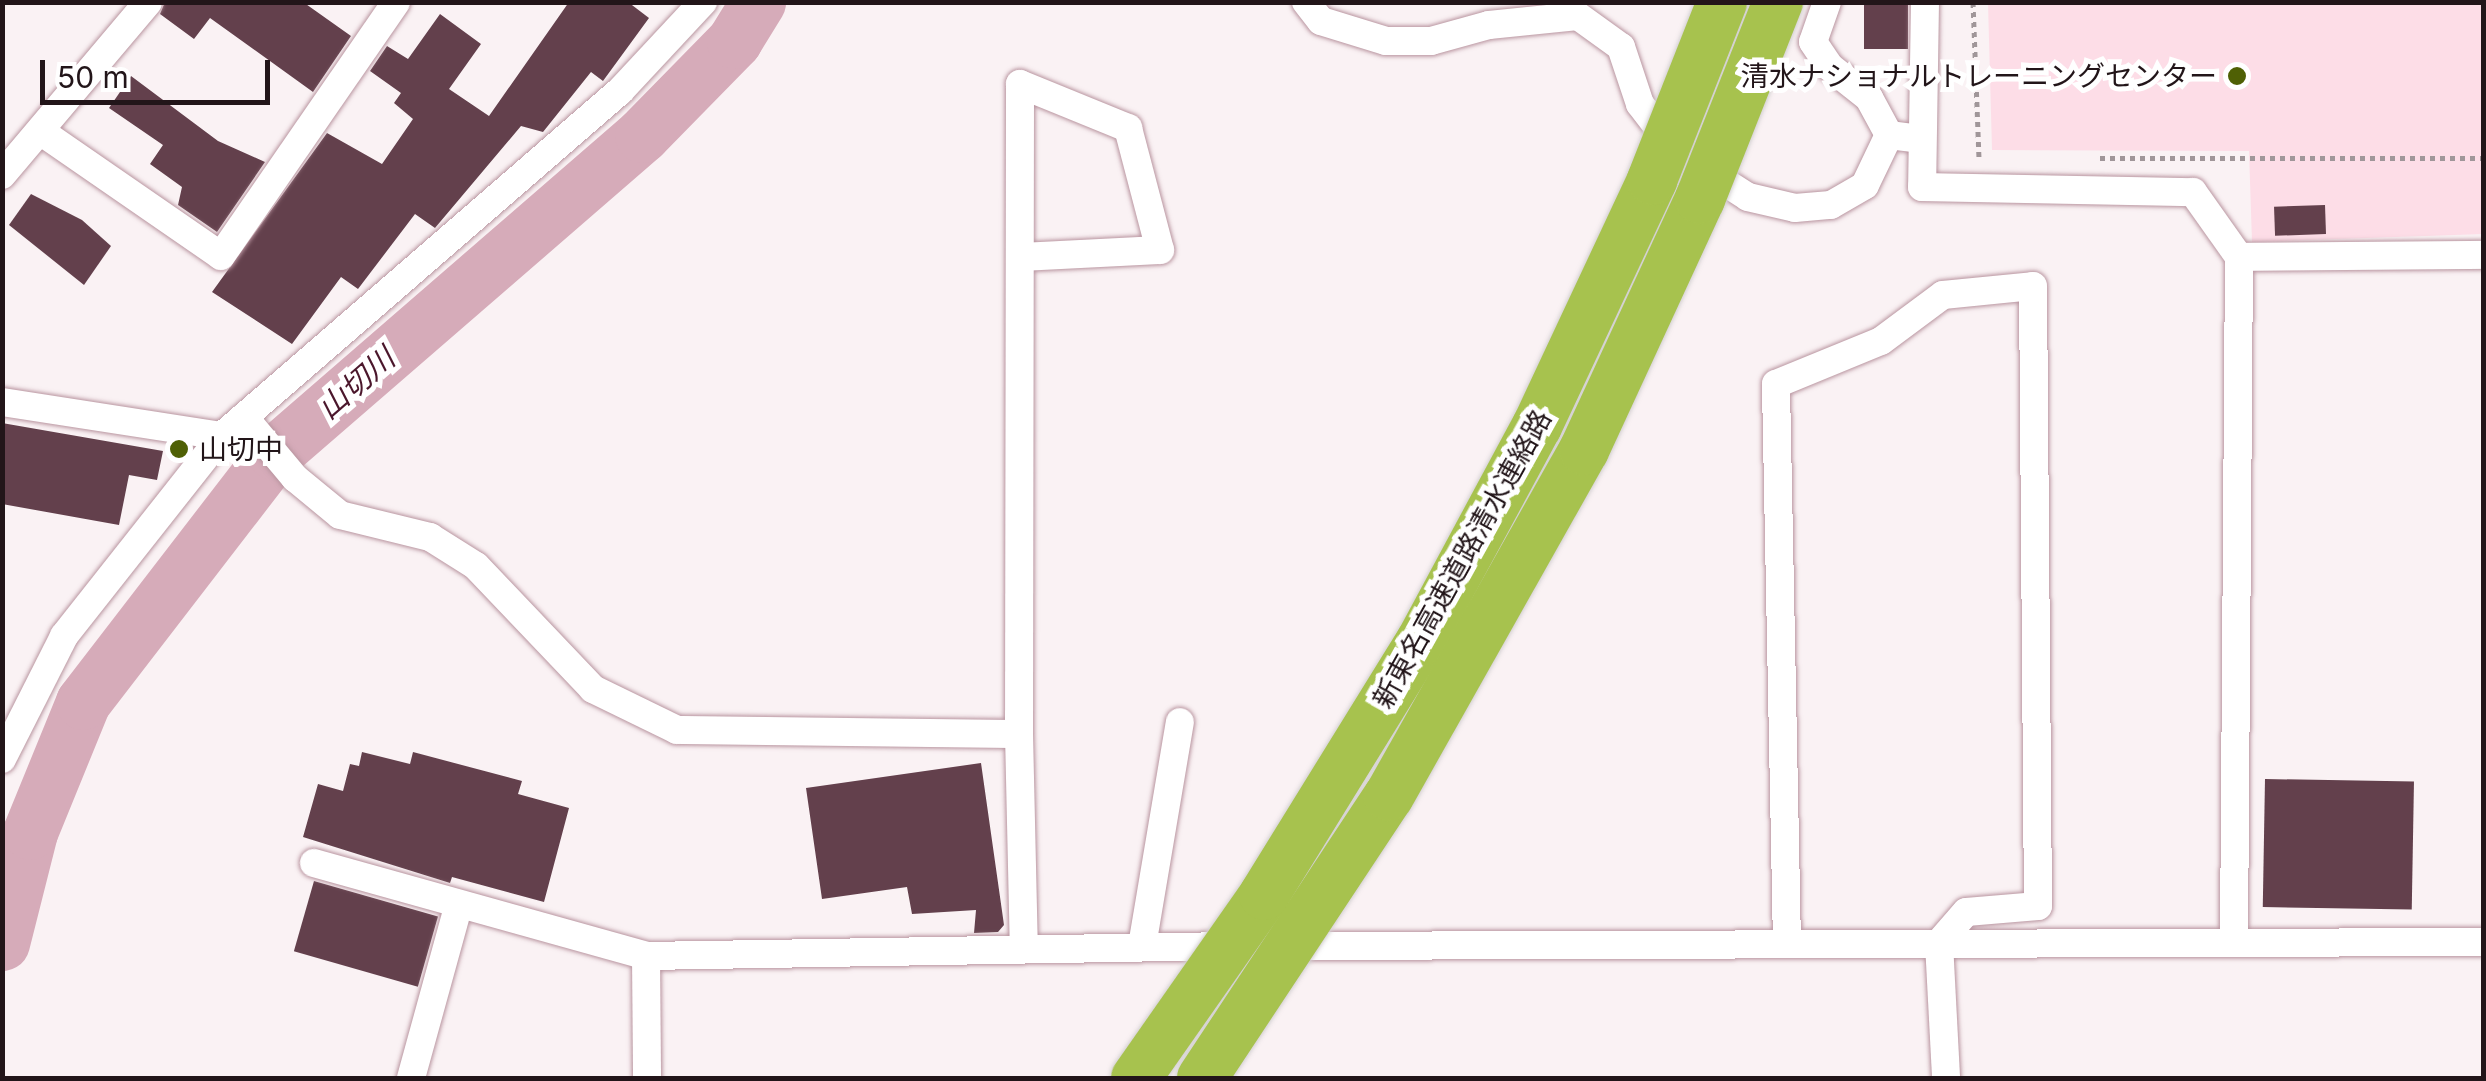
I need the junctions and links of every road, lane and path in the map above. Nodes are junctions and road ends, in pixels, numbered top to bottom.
1 (148, 2) edge
2 (396, 2) edge
3 (703, 2) edge
4 (1306, 2) edge
5 (1722, 2) edge
6 (1778, 2) edge
7 (1827, 2) edge
8 (1925, 2) edge
9 (1974, 2) edge
10 (43, 133) junction
11 (1889, 135) junction
12 (1922, 140) junction
13 (1997, 158) dead end
14 (2094, 158) dead end
15 (2484, 158) edge
16 (2, 176) edge
17 (2484, 255) edge
18 (1020, 257) junction
19 (2239, 257) junction
20 (2, 402) edge
21 (252, 427) junction
22 (222, 436) junction
23 (1180, 722) dead end
24 (1019, 734) junction
25 (2, 759) edge
26 (314, 864) dead end
27 (459, 904) junction
28 (2484, 942) edge
29 (2234, 943) junction
30 (1787, 944) junction
31 (1939, 944) junction
32 (1142, 946) junction
33 (1024, 947) junction
34 (646, 956) junction
35 (411, 1078) edge
36 (647, 1078) edge
37 (1136, 1078) edge
38 (1202, 1078) edge
39 (1946, 1078) edge

1 - 10 street
2 - 10 street
3 - 21 street
4 - 11 street
5 - 37 highway, 新東名高速道路清水連絡路, bridge
6 - 38 highway, 新東名高速道路清水連絡路, bridge
7 - 11 street
8 - 12 street
9 - 13 path
10 - 16 street
11 - 12 street
12 - 19 street
14 - 15 path
17 - 19 street
18 - 18 street
18 - 24 street
19 - 29 street
20 - 22 street
21 - 22 street
21 - 24 street
22 - 25 street
23 - 32 street
24 - 33 street
26 - 27 street
27 - 34 street
27 - 35 street
28 - 29 street
29 - 31 street
30 - 31 street
30 - 31 street
30 - 32 street
31 - 39 street
32 - 33 street
33 - 34 street
34 - 36 street

